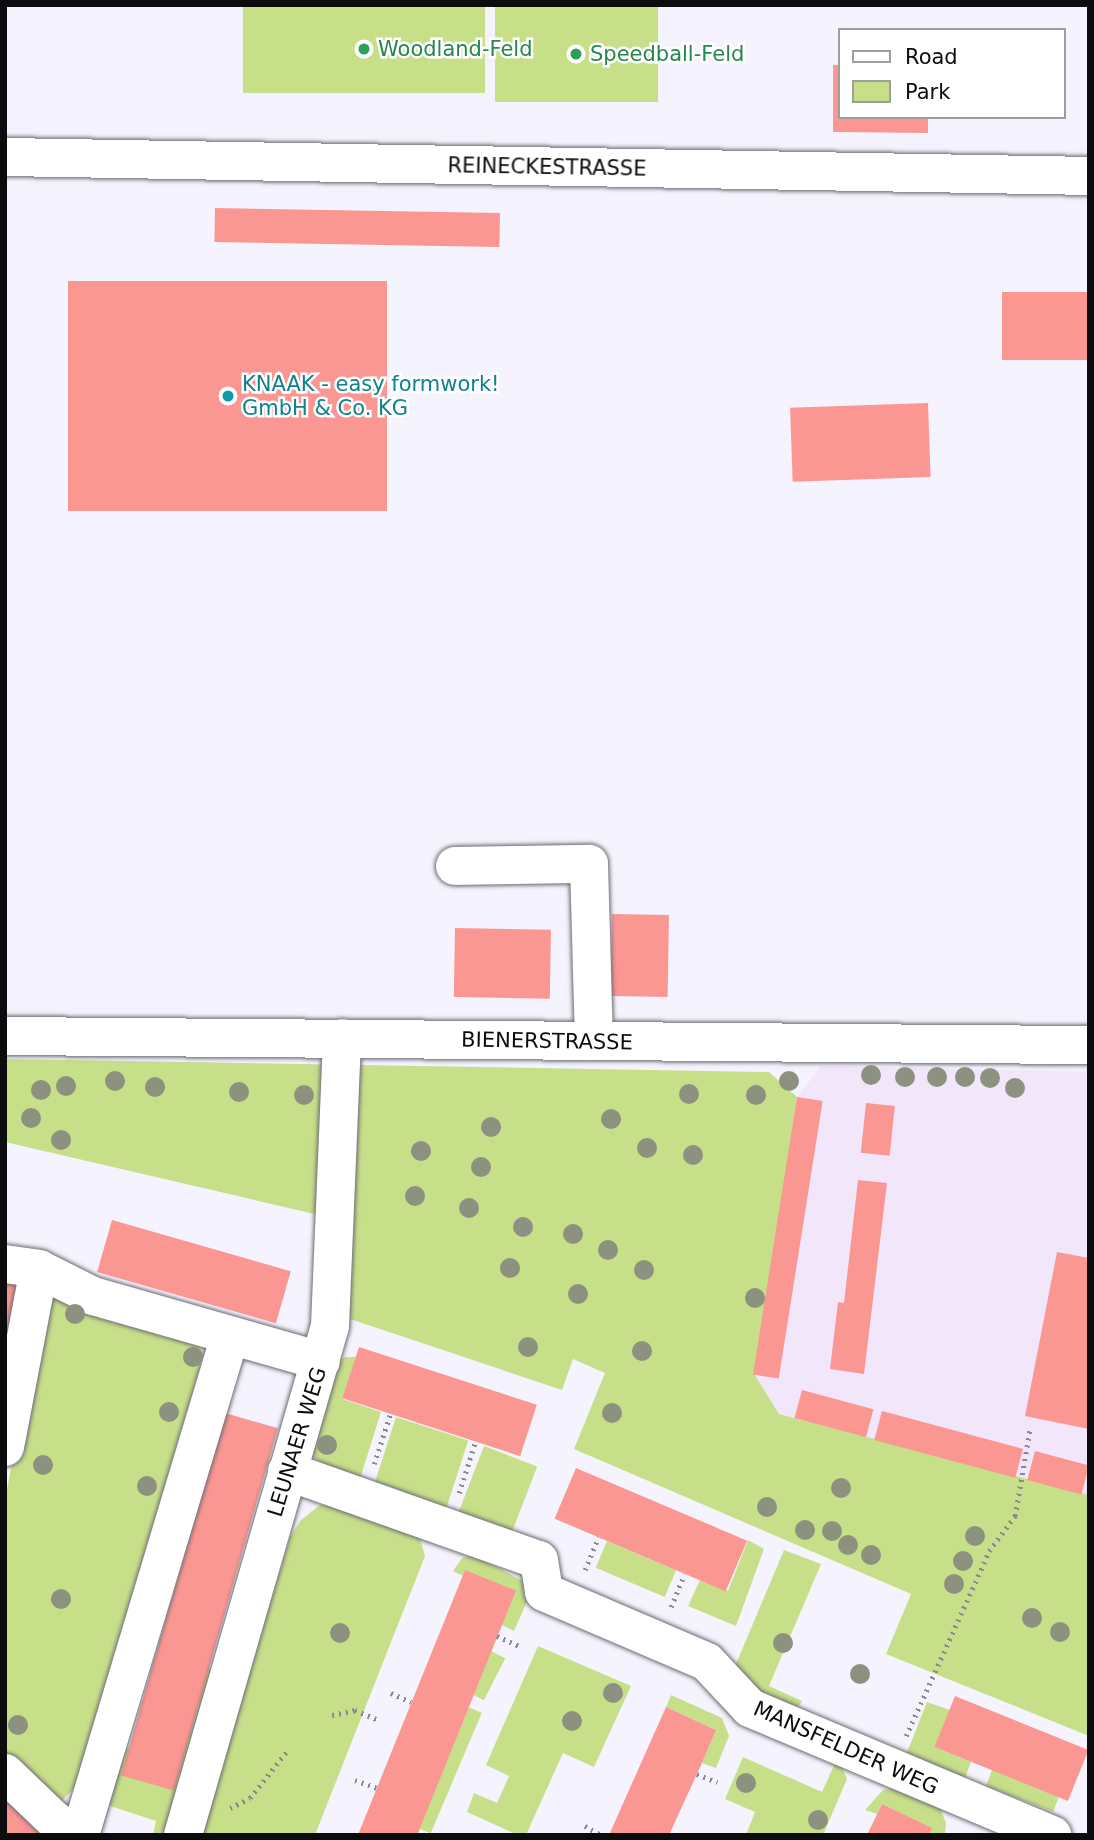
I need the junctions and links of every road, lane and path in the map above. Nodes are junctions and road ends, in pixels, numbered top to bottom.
1 (5, 157) edge
2 (1089, 176) edge
3 (455, 866) dead end
4 (5, 1035) edge
5 (342, 1038) junction
6 (594, 1041) junction
7 (1089, 1045) edge
8 (22, 1267) edge
9 (230, 1336) junction
10 (321, 1361) junction
11 (390, 1415) dead end
12 (1030, 1428) dead end
13 (475, 1443) dead end
14 (5, 1447) edge
15 (287, 1471) junction
16 (363, 1498) junction
17 (448, 1528) junction
18 (497, 1636) dead end
19 (522, 1647) dead end
20 (391, 1693) dead end
21 (411, 1702) dead end
22 (332, 1714) dead end
23 (379, 1720) dead end
24 (287, 1751) dead end
25 (891, 1768) junction
26 (5, 1773) edge
27 (697, 1774) dead end
28 (355, 1780) dead end
29 (717, 1782) dead end
30 (377, 1788) dead end
31 (188, 1818) edge
32 (585, 1826) dead end
33 (78, 1835) edge
34 (601, 1835) edge
35 (1052, 1835) edge

1 - 2 street, REINECKESTRASSE
3 - 6 street
4 - 5 street, BIENERSTRASSE
5 - 6 street, BIENERSTRASSE
5 - 10 street, LEUNAER WEG
6 - 7 street, BIENERSTRASSE
8 - 9 street
8 - 14 street
9 - 10 street
9 - 33 street
10 - 15 street, LEUNAER WEG
11 - 16 path
12 - 25 path
13 - 17 path
15 - 16 street, MANSFELDER WEG
15 - 31 street, LEUNAER WEG
16 - 17 street, MANSFELDER WEG
17 - 25 street, MANSFELDER WEG
18 - 19 path
20 - 21 path
22 - 23 path
24 - 31 path
25 - 35 street, MANSFELDER WEG
26 - 33 street
27 - 29 path
28 - 30 path
32 - 34 path

